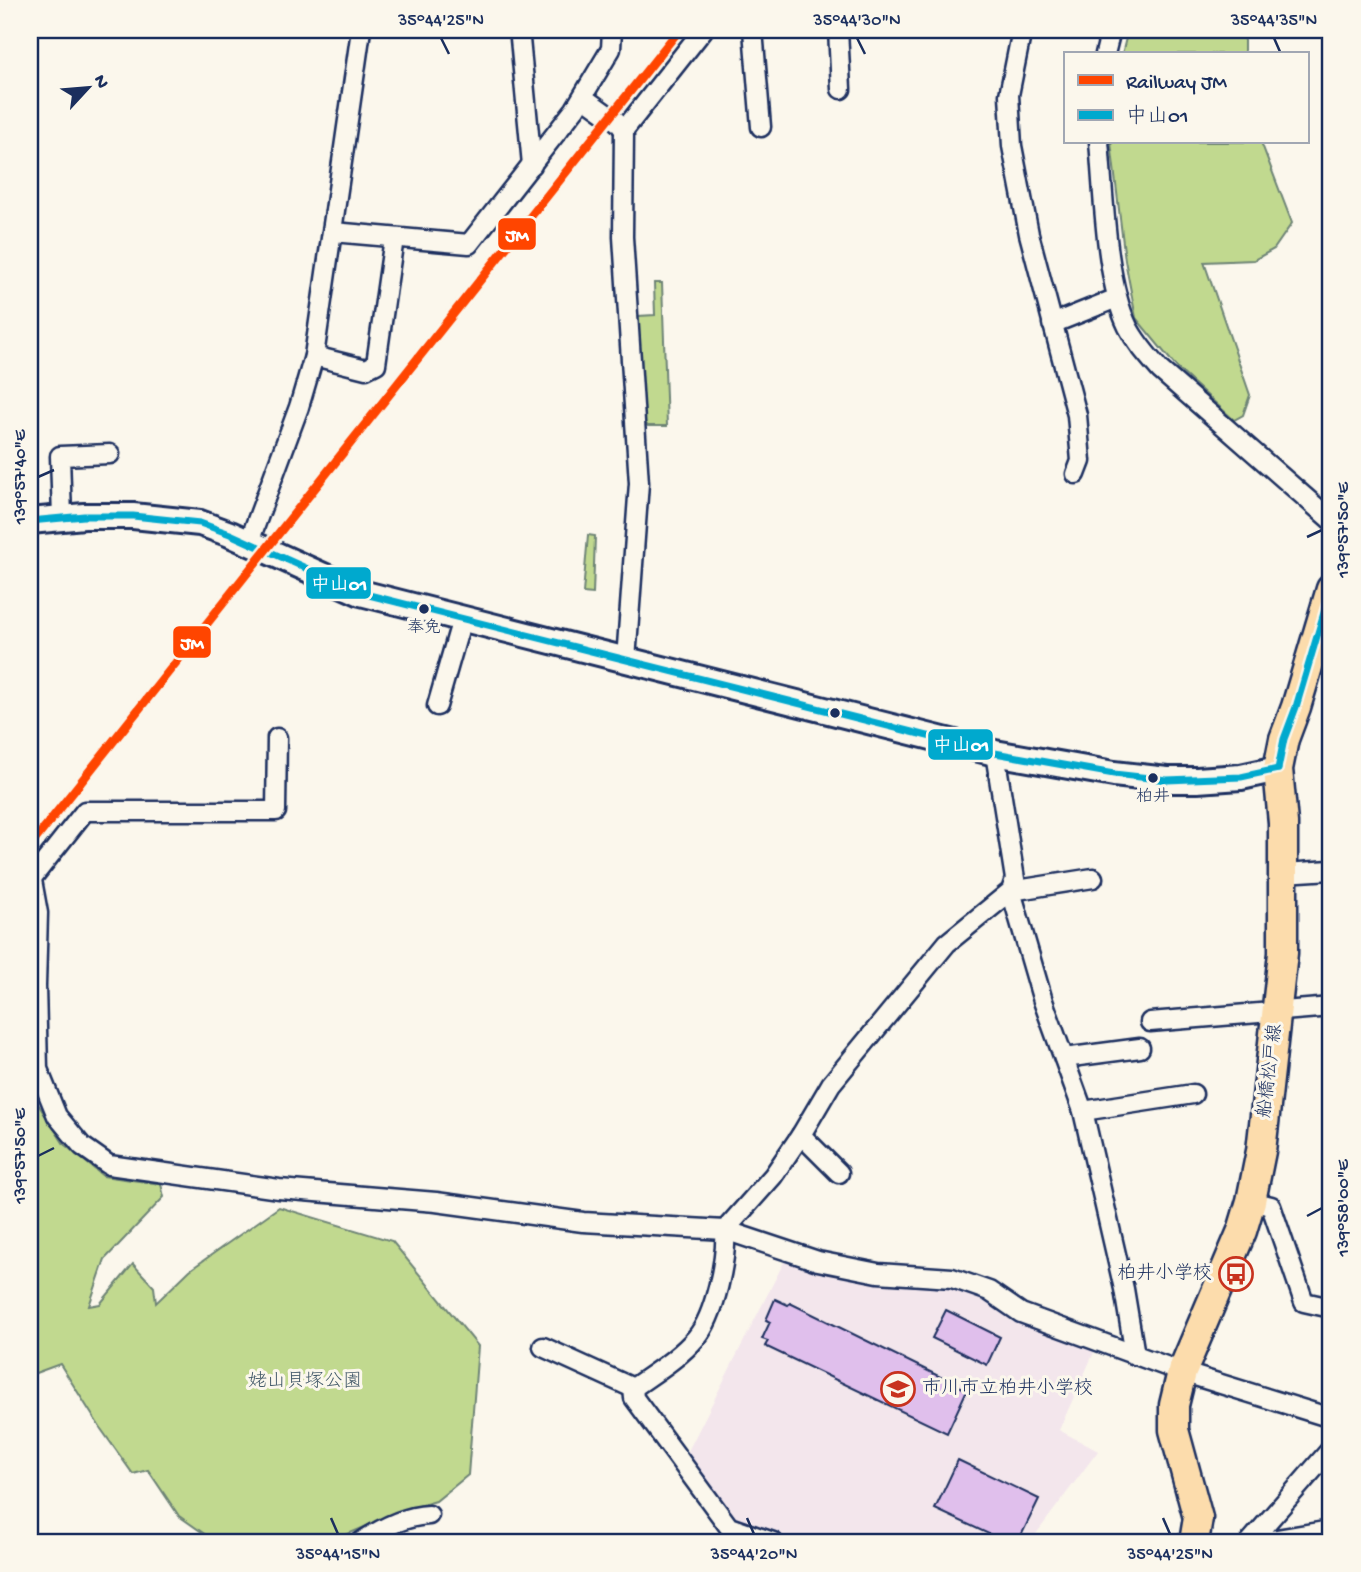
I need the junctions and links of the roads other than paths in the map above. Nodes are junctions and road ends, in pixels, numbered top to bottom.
1 (361, 30) edge
2 (611, 30) edge
3 (703, 30) edge
4 (753, 30) edge
5 (838, 30) edge
6 (1022, 30) edge
7 (1111, 30) edge
8 (520, 40) dead end
9 (1106, 52) edge
10 (841, 89) dead end
11 (588, 101) junction
12 (622, 127) junction
13 (761, 127) dead end
14 (1099, 144) edge
15 (532, 165) junction
16 (333, 232) junction
17 (394, 238) junction
18 (1117, 298) junction
19 (1052, 324) junction
20 (314, 356) junction
21 (110, 454) dead end
22 (1076, 474) dead end
23 (62, 517) junction
24 (1331, 520) edge
25 (30, 521) edge
26 (249, 541) junction
27 (1331, 589) edge
28 (462, 620) junction
29 (626, 660) junction
30 (437, 706) dead end
31 (277, 738) dead end
32 (995, 753) junction
33 (1278, 769) junction
34 (1331, 870) edge
35 (1283, 873) junction
36 (31, 874) edge
37 (1093, 878) dead end
38 (1011, 891) junction
39 (1331, 1007) edge
40 (1278, 1010) junction
41 (1150, 1022) dead end
42 (1140, 1048) dead end
43 (1064, 1058) junction
44 (1193, 1094) dead end
45 (1083, 1111) junction
46 (801, 1135) junction
47 (839, 1173) dead end
48 (1251, 1201) junction
49 (725, 1230) junction
50 (1331, 1308) edge
51 (543, 1347) dead end
52 (1135, 1355) junction
53 (1182, 1372) junction
54 (633, 1388) junction
55 (1331, 1418) edge
56 (1331, 1449) edge
57 (429, 1515) dead end
58 (1331, 1530) edge
59 (361, 1542) edge
60 (773, 1542) edge
61 (1194, 1542) edge
62 (1250, 1542) edge
63 (1259, 1542) edge

1 - 16 street
2 - 11 street
3 - 12 street
4 - 13 street
5 - 10 street
6 - 19 street
7 - 9 street
8 - 15 street
11 - 12 street
11 - 15 street
12 - 29 street
14 - 18 street
15 - 17 street
16 - 17 street
16 - 20 street
17 - 20 street
18 - 19 street
18 - 24 street
19 - 22 street
20 - 26 street
21 - 23 street
23 - 25 street
23 - 26 street
26 - 28 street
27 - 33 main road, 船橋松戸線
28 - 29 street
28 - 30 street
29 - 32 street
31 - 36 street
32 - 33 street
32 - 38 street
33 - 35 main road, 船橋松戸線
34 - 35 street
35 - 40 main road, 船橋松戸線
36 - 49 street
37 - 38 street
38 - 43 street
38 - 46 street
39 - 40 street
40 - 41 street
40 - 48 main road, 船橋松戸線
42 - 43 street
43 - 45 street
44 - 45 street
45 - 52 street
46 - 47 street
46 - 49 street
48 - 50 street
48 - 53 main road, 船橋松戸線
49 - 52 street
49 - 54 street
51 - 54 street
52 - 53 street
53 - 55 street
53 - 61 main road, 船橋松戸線
54 - 60 street
56 - 62 street
57 - 59 street
58 - 63 street

